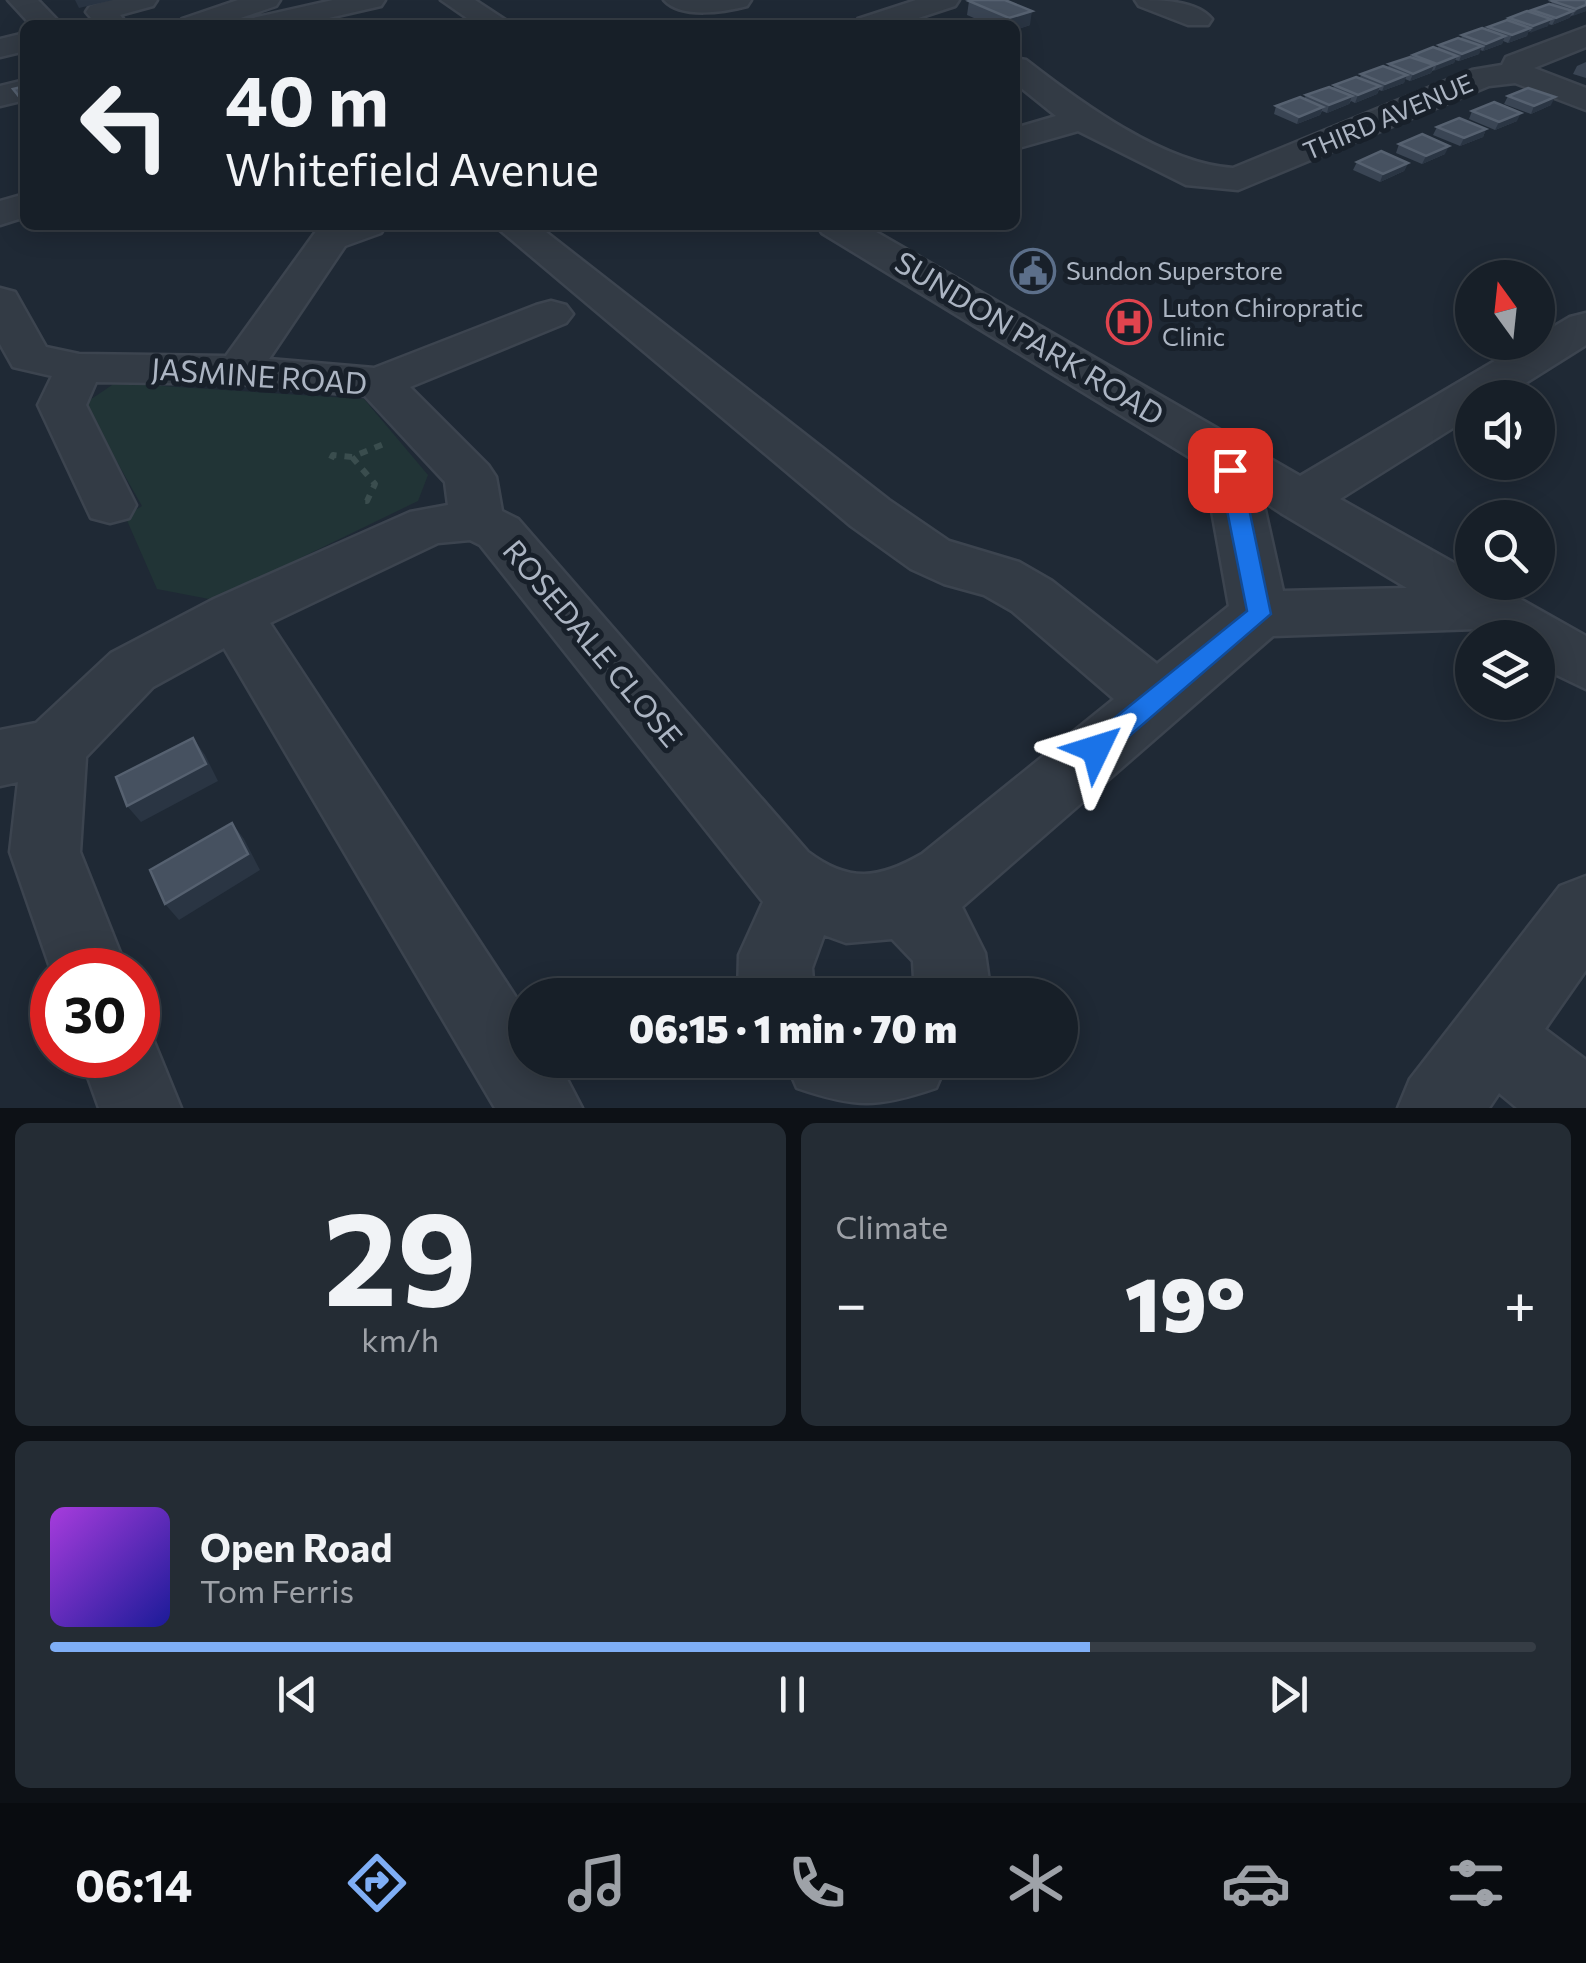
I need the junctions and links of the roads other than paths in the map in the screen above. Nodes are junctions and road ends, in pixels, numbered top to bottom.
1 (142, 0) edge
2 (163, 0) edge
3 (371, 0) edge
4 (511, 0) edge
5 (678, 0) edge
6 (737, 0) edge
7 (873, 0) edge
8 (945, 0) edge
9 (1149, 0) edge
10 (0, 2) edge
11 (463, 5) edge
12 (313, 7) edge
13 (252, 8) edge
14 (0, 17) edge
15 (30, 19) edge
16 (916, 19) edge
17 (109, 20) edge
18 (190, 20) edge
19 (209, 20) edge
20 (489, 20) edge
21 (1198, 20) dead end
22 (20, 29) edge
23 (1586, 36) edge
24 (0, 48) edge
25 (1020, 71) edge
26 (1518, 73) junction
27 (1586, 100) edge
28 (1081, 119) junction
29 (1020, 137) edge
30 (334, 230) edge
31 (519, 230) edge
32 (844, 230) edge
33 (0, 302) edge
34 (551, 314) dead end
35 (1586, 326) edge
36 (79, 368) junction
37 (239, 370) junction
38 (379, 383) junction
39 (1228, 458) junction
40 (1300, 500) junction
41 (110, 506) dead end
42 (477, 520) junction
43 (1488, 607) junction
44 (1259, 614) junction
45 (234, 615) junction
46 (1586, 665) edge
47 (1156, 698) junction
48 (27, 752) edge
49 (809, 896) junction
50 (903, 904) junction
51 (1586, 910) edge
52 (81, 948) edge
53 (776, 978) edge
54 (955, 978) edge
55 (1492, 1038) junction
56 (129, 1078) edge
57 (140, 1108) edge
58 (540, 1108) edge
59 (1439, 1108) edge
60 (1582, 1108) edge

1 - 17 street
2 - 18 street
3 - 12 street
4 - 11 street
5 - 6 street
7 - 16 street
8 - 16 street
9 - 21 street
10 - 15 street
11 - 20 street
12 - 13 street
13 - 19 street
14 - 15 street
22 - 24 street
23 - 26 street, THIRD AVENUE
25 - 28 street
26 - 27 street
26 - 28 street, THIRD AVENUE
28 - 29 street
30 - 37 street
31 - 47 street
32 - 39 street, SUNDON PARK ROAD
33 - 36 street, JASMINE ROAD
34 - 38 street
35 - 40 street
36 - 37 street, JASMINE ROAD
36 - 41 street
37 - 38 street, JASMINE ROAD
38 - 42 street, JASMINE ROAD
39 - 40 street, SUNDON PARK ROAD
39 - 44 street
40 - 43 street, SUNDON PARK ROAD
42 - 45 street, ROSEDALE CLOSE
42 - 49 street, ROSEDALE CLOSE
43 - 44 street
43 - 46 street, SUNDON PARK ROAD
44 - 47 street, ROSEDALE CLOSE
45 - 48 street, ROSEDALE CLOSE
45 - 58 street
47 - 50 street, ROSEDALE CLOSE
48 - 52 street, ROSEDALE CLOSE
49 - 50 street, ROSEDALE CLOSE
49 - 53 street
50 - 54 street
51 - 55 street
55 - 59 street
55 - 60 street
56 - 57 street

